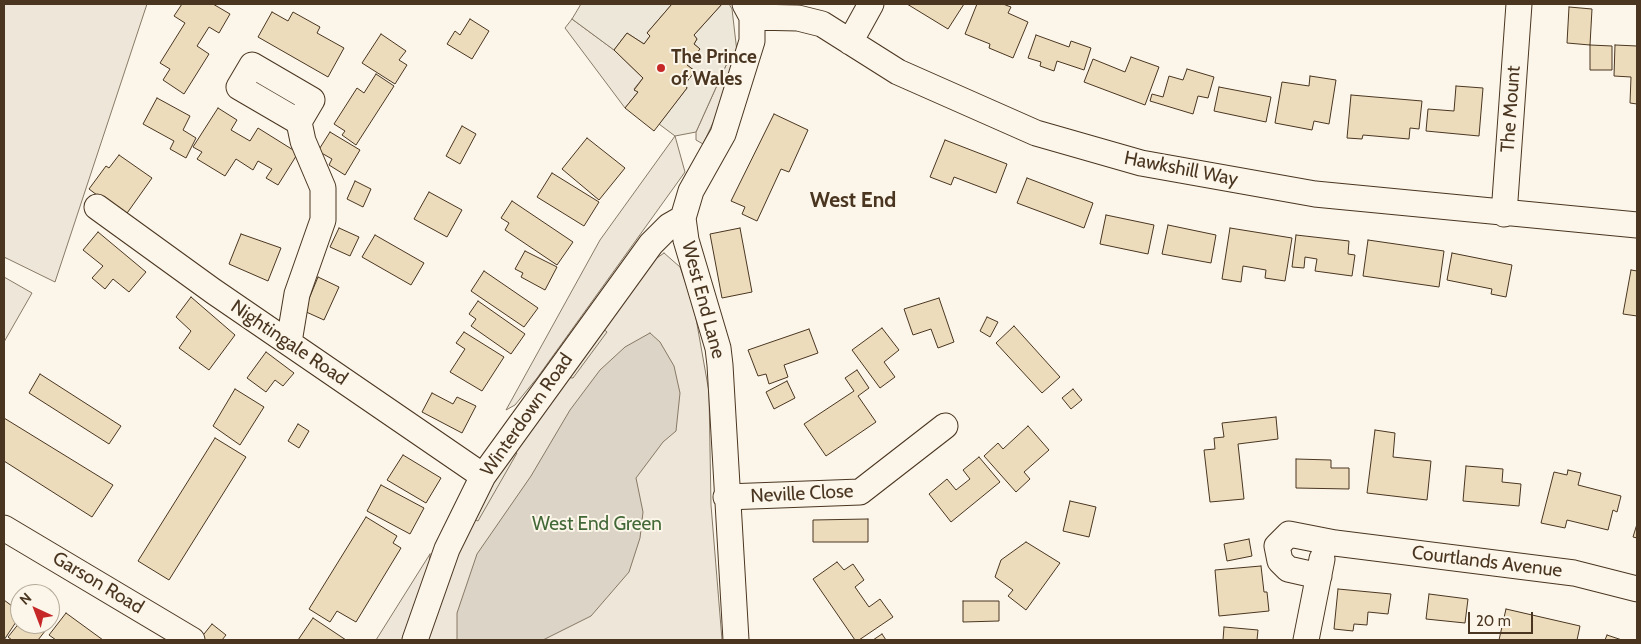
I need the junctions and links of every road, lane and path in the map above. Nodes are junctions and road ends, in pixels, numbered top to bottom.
1 (871, 4) edge
2 (1518, 4) edge
3 (749, 10) edge
4 (850, 42) junction
5 (299, 122) dead end
6 (98, 207) dead end
7 (1504, 214) junction
8 (683, 218) junction
9 (1637, 225) edge
10 (289, 342) junction
11 (945, 426) dead end
12 (483, 476) junction
13 (726, 498) junction
14 (4, 528) edge
15 (1335, 543) junction
16 (1318, 576) junction
17 (1637, 589) edge
18 (192, 640) edge
19 (415, 640) edge
20 (736, 640) edge
21 (1306, 640) edge

1 - 4 street
2 - 7 street, The Mount
3 - 4 street, Hawkshill Way
3 - 8 street, West End Lane
4 - 7 street, Hawkshill Way
5 - 10 street
6 - 10 street, Nightingale Road
7 - 9 street, Hawkshill Way
8 - 12 street, Winterdown Road
8 - 13 street, West End Lane
10 - 12 street, Nightingale Road
11 - 13 street, Neville Close
12 - 19 street, Winterdown Road
13 - 20 street, West End Lane
14 - 18 street, Garson Road
15 - 16 street
15 - 16 street, Courtlands Avenue
15 - 17 street, Courtlands Avenue
16 - 21 street

